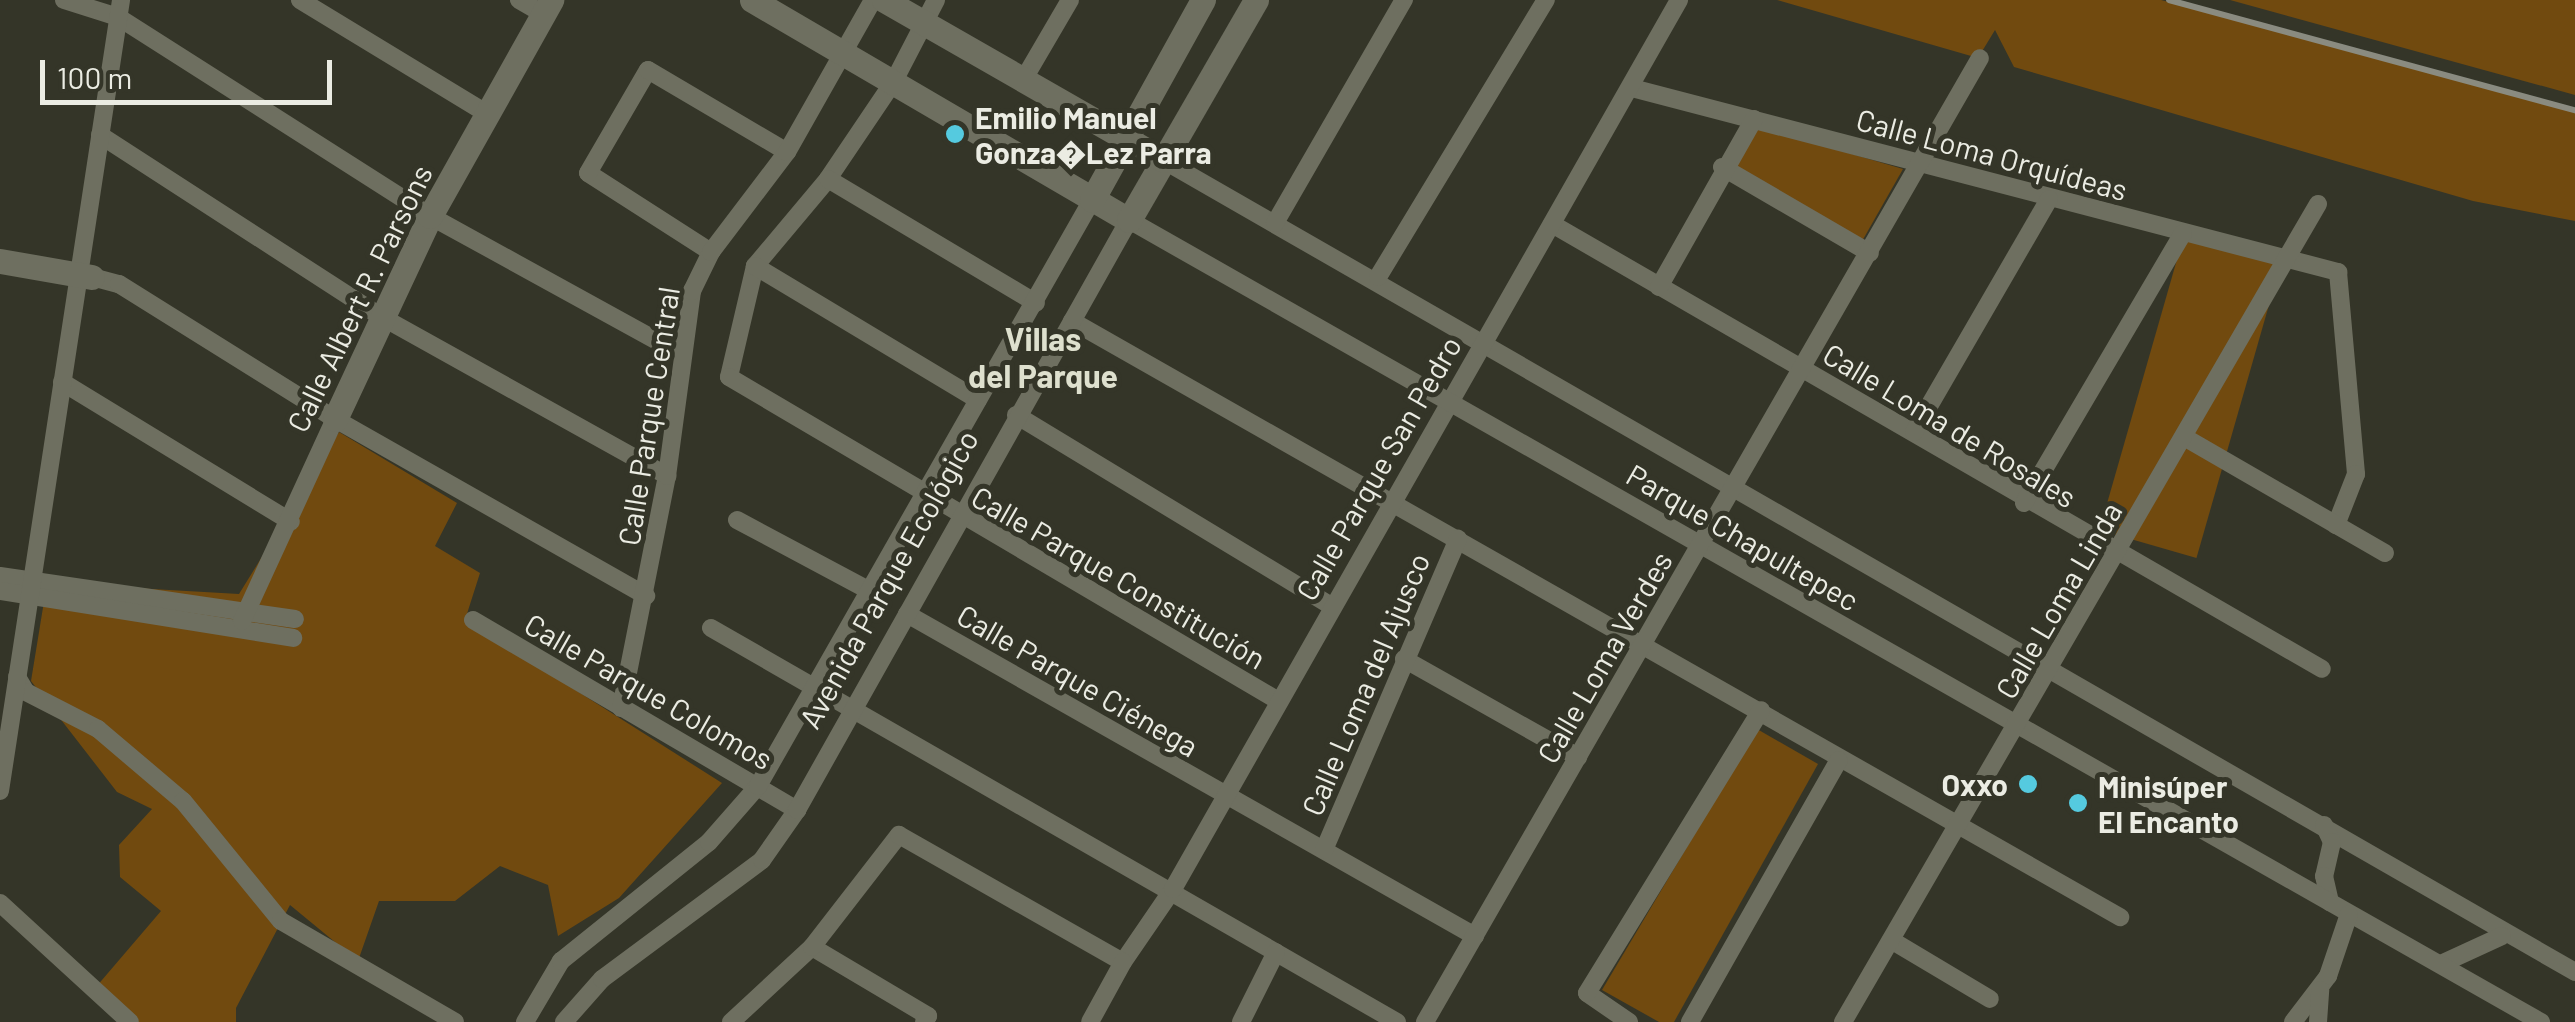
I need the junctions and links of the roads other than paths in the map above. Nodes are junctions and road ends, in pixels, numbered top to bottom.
1 (64, 0) edge
2 (300, 0) edge
3 (518, 0) edge
4 (752, 0) edge
5 (874, 0) edge
6 (884, 0) edge
7 (1070, 0) edge
8 (1203, 0) edge
9 (1256, 0) edge
10 (1404, 0) edge
11 (1546, 0) edge
12 (1679, 0) edge
13 (546, 7) edge
14 (119, 8) edge
15 (930, 11) edge
16 (844, 54) junction
17 (1980, 58) dead end
18 (1025, 77) junction
19 (894, 81) junction
20 (1632, 88) junction
21 (489, 115) junction
22 (1754, 119) junction
23 (100, 135) junction
24 (1124, 137) junction
25 (786, 152) junction
26 (1164, 160) junction
27 (1918, 162) junction
28 (1722, 167) junction
29 (828, 179) junction
30 (1092, 200) junction
31 (2049, 200) junction
32 (2318, 204) dead end
33 (430, 216) junction
34 (1129, 220) junction
35 (1275, 223) junction
36 (1552, 224) junction
37 (2183, 233) junction
38 (711, 252) junction
39 (1870, 253) junction
40 (0, 261) edge
41 (2283, 262) junction
42 (755, 266) junction
43 (86, 276) junction
44 (1378, 277) junction
45 (1658, 286) junction
46 (1036, 303) junction
47 (380, 316) junction
48 (1072, 320) junction
49 (1485, 339) junction
50 (681, 354) junction
51 (1804, 370) junction
52 (62, 382) junction
53 (978, 400) junction
54 (1450, 402) junction
55 (1016, 415) junction
56 (335, 418) junction
57 (1914, 432) junction
58 (2184, 436) junction
59 (666, 476) junction
60 (1737, 484) junction
61 (923, 497) junction
62 (2024, 503) junction
63 (1390, 505) junction
64 (959, 517) junction
65 (737, 520) dead end
66 (290, 522) junction
67 (2336, 525) junction
68 (1458, 539) junction
69 (1701, 544) junction
70 (2386, 553) dead end
71 (2116, 554) junction
72 (0, 576) edge
73 (31, 589) junction
74 (866, 589) junction
75 (0, 591) edge
76 (646, 596) junction
77 (1330, 605) junction
78 (247, 610) junction
79 (908, 614) junction
80 (473, 620) dead end
81 (710, 628) dead end
82 (238, 630) junction
83 (1644, 643) junction
84 (1404, 659) junction
85 (2054, 666) junction
86 (2322, 669) dead end
87 (17, 677) junction
88 (814, 689) junction
89 (1276, 700) junction
90 (621, 708) junction
91 (1761, 710) junction
92 (853, 711) junction
93 (2016, 726) junction
94 (1578, 757) junction
95 (1839, 760) junction
96 (758, 786) junction
97 (0, 791) edge
98 (1222, 794) junction
99 (798, 810) junction
100 (2324, 825) junction
101 (1958, 826) junction
102 (1324, 850) junction
103 (1172, 888) junction
104 (2330, 902) junction
105 (0, 903) edge
106 (2349, 914) junction
107 (2120, 917) dead end
108 (1475, 936) junction
109 (2502, 936) junction
110 (1891, 940) junction
111 (812, 948) junction
112 (1276, 952) junction
113 (1123, 962) junction
114 (2440, 964) junction
115 (2575, 972) edge
116 (2320, 990) junction
117 (1990, 999) dead end
118 (130, 1022) edge
119 (455, 1022) edge
120 (525, 1022) edge
121 (564, 1022) edge
122 (731, 1022) edge
123 (924, 1022) edge
124 (1090, 1022) edge
125 (1241, 1022) edge
126 (1396, 1022) edge
127 (1425, 1022) edge
128 (1630, 1022) edge
129 (1690, 1022) edge
130 (1843, 1022) edge
131 (2293, 1022) edge
132 (2318, 1022) edge
133 (2541, 1022) edge

1 - 14 street
2 - 21 street
3 - 13 street
4 - 16 street
5 - 16 street, Calle Parque Central
6 - 15 street
7 - 18 street
8 - 24 street, Avenida Parque Ecológico
9 - 26 street, Avenida Parque Ecológico
10 - 35 street
11 - 44 street
12 - 20 street, Calle Parque San Pedro
13 - 21 street, Calle Albert R. Parsons
14 - 23 street
14 - 33 street
15 - 18 street
15 - 19 street
16 - 19 street
16 - 25 street, Calle Parque Central
17 - 27 street, Calle Loma Verdes
18 - 24 street
19 - 29 street
19 - 30 street
20 - 22 street, Calle Loma Orquídeas
20 - 36 street, Calle Parque San Pedro
21 - 33 street, Calle Albert R. Parsons
22 - 27 street, Calle Loma Orquídeas
22 - 28 street
23 - 43 street
23 - 47 street
24 - 26 street
24 - 30 street, Avenida Parque Ecológico
25 - 38 street, Calle Parque Central
25 - 38 street
26 - 34 street, Avenida Parque Ecológico
26 - 35 street, Parque Chapultepec
27 - 31 street, Calle Loma Orquídeas
27 - 39 street, Calle Loma Verdes
28 - 39 street
28 - 45 street
29 - 42 street
29 - 46 street
30 - 34 street
30 - 46 street, Avenida Parque Ecológico
31 - 37 street, Calle Loma Orquídeas
31 - 57 street
32 - 41 street, Calle Loma Linda
33 - 47 street, Calle Albert R. Parsons
33 - 50 street
34 - 48 street, Avenida Parque Ecológico
34 - 54 street, Parque Chapultepec
35 - 44 street, Parque Chapultepec
36 - 45 street, Calle Loma de Rosales
36 - 49 street, Calle Parque San Pedro
37 - 41 street, Calle Loma Orquídeas
37 - 62 street
38 - 50 street, Calle Parque Central
39 - 51 street, Calle Loma Verdes
40 - 43 street
41 - 58 street, Calle Loma Linda
41 - 67 street, Calle Loma Orquídeas
42 - 53 street
42 - 61 street, Calle Parque Constitución
43 - 52 street
43 - 56 street
44 - 49 street, Parque Chapultepec
45 - 51 street, Calle Loma de Rosales
46 - 53 street, Avenida Parque Ecológico
47 - 56 street, Calle Albert R. Parsons
47 - 59 street
48 - 55 street, Avenida Parque Ecológico
48 - 63 street
49 - 54 street, Calle Parque San Pedro
49 - 60 street, Parque Chapultepec
50 - 59 street, Calle Parque Central
51 - 57 street, Calle Loma de Rosales
51 - 60 street, Calle Loma Verdes
52 - 66 street
52 - 73 street
53 - 61 street, Avenida Parque Ecológico
54 - 63 street, Calle Parque San Pedro
54 - 69 street, Parque Chapultepec
55 - 64 street, Avenida Parque Ecológico
55 - 77 street
56 - 66 street, Calle Albert R. Parsons
56 - 76 street
57 - 62 street, Calle Loma de Rosales
58 - 67 street
58 - 71 street, Calle Loma Linda
59 - 76 street, Calle Parque Central
60 - 69 street, Calle Loma Verdes
60 - 85 street, Parque Chapultepec
61 - 64 street, Calle Parque Constitución
61 - 74 street, Avenida Parque Ecológico
62 - 71 street, Calle Loma de Rosales
63 - 68 street
63 - 77 street, Calle Parque San Pedro
64 - 79 street, Avenida Parque Ecológico
64 - 89 street, Calle Parque Constitución
65 - 74 street
66 - 78 street, Calle Albert R. Parsons
67 - 70 street
68 - 83 street
68 - 84 street, Calle Loma del Ajusco
69 - 83 street, Calle Loma Verdes
69 - 93 street, Parque Chapultepec
71 - 85 street, Calle Loma Linda
71 - 86 street, Calle Loma de Rosales
72 - 73 street
73 - 75 street
73 - 78 street
73 - 82 street
73 - 87 street
74 - 88 street, Avenida Parque Ecológico
76 - 90 street, Calle Parque Central
77 - 89 street, Calle Parque San Pedro
78 - 82 street, Calle Albert R. Parsons
78 - 82 street
79 - 92 street, Avenida Parque Ecológico
79 - 98 street, Calle Parque Ciénega
80 - 90 street, Calle Parque Colomos
81 - 88 street
83 - 91 street
83 - 94 street, Calle Loma Verdes
84 - 94 street
84 - 102 street, Calle Loma del Ajusco
85 - 93 street, Calle Loma Linda
85 - 100 street, Parque Chapultepec
87 - 97 street
87 - 119 street
88 - 92 street
88 - 96 street, Avenida Parque Ecológico
89 - 98 street, Calle Parque San Pedro
90 - 96 street, Calle Parque Colomos
91 - 95 street
91 - 128 street
92 - 99 street, Avenida Parque Ecológico
92 - 103 street
93 - 101 street, Calle Loma Linda
93 - 104 street, Parque Chapultepec
94 - 108 street, Calle Loma Verdes
95 - 101 street
95 - 129 street
96 - 99 street, Calle Parque Colomos
96 - 120 street, Avenida Parque Ecológico
98 - 102 street, Calle Parque Ciénega
98 - 103 street, Calle Parque San Pedro
99 - 121 street, Avenida Parque Ecológico
100 - 104 street
100 - 109 street, Parque Chapultepec
101 - 107 street
101 - 110 street, Calle Loma Linda
102 - 108 street, Calle Parque Ciénega
103 - 112 street
103 - 113 street, Calle Parque San Pedro
104 - 106 street, Parque Chapultepec
105 - 118 street
106 - 114 street, Parque Chapultepec
106 - 116 street
108 - 127 street, Calle Loma Verdes
109 - 114 street
109 - 115 street, Parque Chapultepec
110 - 117 street
110 - 130 street, Calle Loma Linda
111 - 113 street
111 - 122 street
111 - 123 street
112 - 125 street
112 - 126 street
113 - 124 street, Calle Parque San Pedro
114 - 133 street, Parque Chapultepec
116 - 131 street
116 - 132 street

